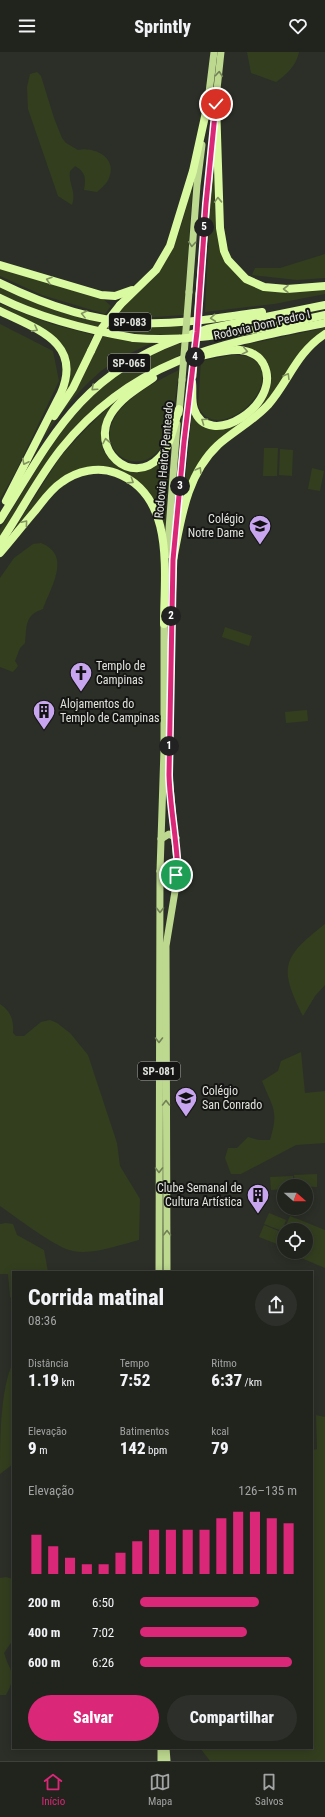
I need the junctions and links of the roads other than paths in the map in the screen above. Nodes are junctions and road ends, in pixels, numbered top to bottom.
1 (214, 52) edge
2 (221, 52) edge
3 (216, 104) junction
4 (206, 112) junction
5 (0, 265) edge
6 (0, 283) edge
7 (140, 286) junction
8 (325, 286) edge
9 (0, 298) edge
10 (325, 301) edge
11 (325, 305) edge
12 (0, 311) edge
13 (325, 315) edge
14 (325, 323) edge
15 (325, 334) edge
16 (176, 363) junction
17 (192, 379) junction
18 (179, 409) junction
19 (33, 446) junction
20 (0, 511) edge
21 (0, 520) edge
22 (0, 543) edge
23 (0, 553) edge
24 (173, 560) junction
25 (164, 624) junction
26 (176, 838) junction
27 (161, 839) junction
28 (160, 871) junction
29 (178, 873) junction
30 (159, 1271) edge
31 (167, 1271) edge
32 (161, 1749) edge
33 (166, 1749) edge
34 (161, 1761) edge
35 (166, 1761) edge

1 - 4 main road, Rodovia Heitor Penteado
3 -> 2 main road, Rodovia Heitor Penteado
8 -> 3 highway
3 - 17 main road, Rodovia Heitor Penteado, bridge
4 - 7 highway
4 -> 18 main road, Rodovia Heitor Penteado / SP-081, bridge
7 -> 5 highway
10 -> 6 highway, SP-083
7 - 19 highway, bridge
9 - 13 highway, SP-083, bridge
11 -> 21 highway, Rodovia Dom Pedro I / SP-065
12 -> 19 highway
14 - 16 highway, Rodovia Dom Pedro I / SP-065
24 -> 15 highway
16 -> 17 highway
18 -> 16 highway
16 - 22 highway, Rodovia Dom Pedro I / SP-065
17 - 24 main road, Rodovia Heitor Penteado / SP-081
18 - 25 main road, Rodovia Heitor Penteado / SP-081
19 -> 20 highway
23 -> 25 highway
24 - 26 main road, Rodovia Heitor Penteado / SP-081
25 - 27 main road, Rodovia Heitor Penteado / SP-081
26 - 27 main road
26 - 29 main road, Rodovia Heitor Penteado / SP-081
27 - 28 main road, Rodovia Heitor Penteado / SP-081
28 - 29 main road
28 -> 30 main road, SP-081
31 -> 29 main road, SP-081
32 - 34 main road
33 - 35 main road

